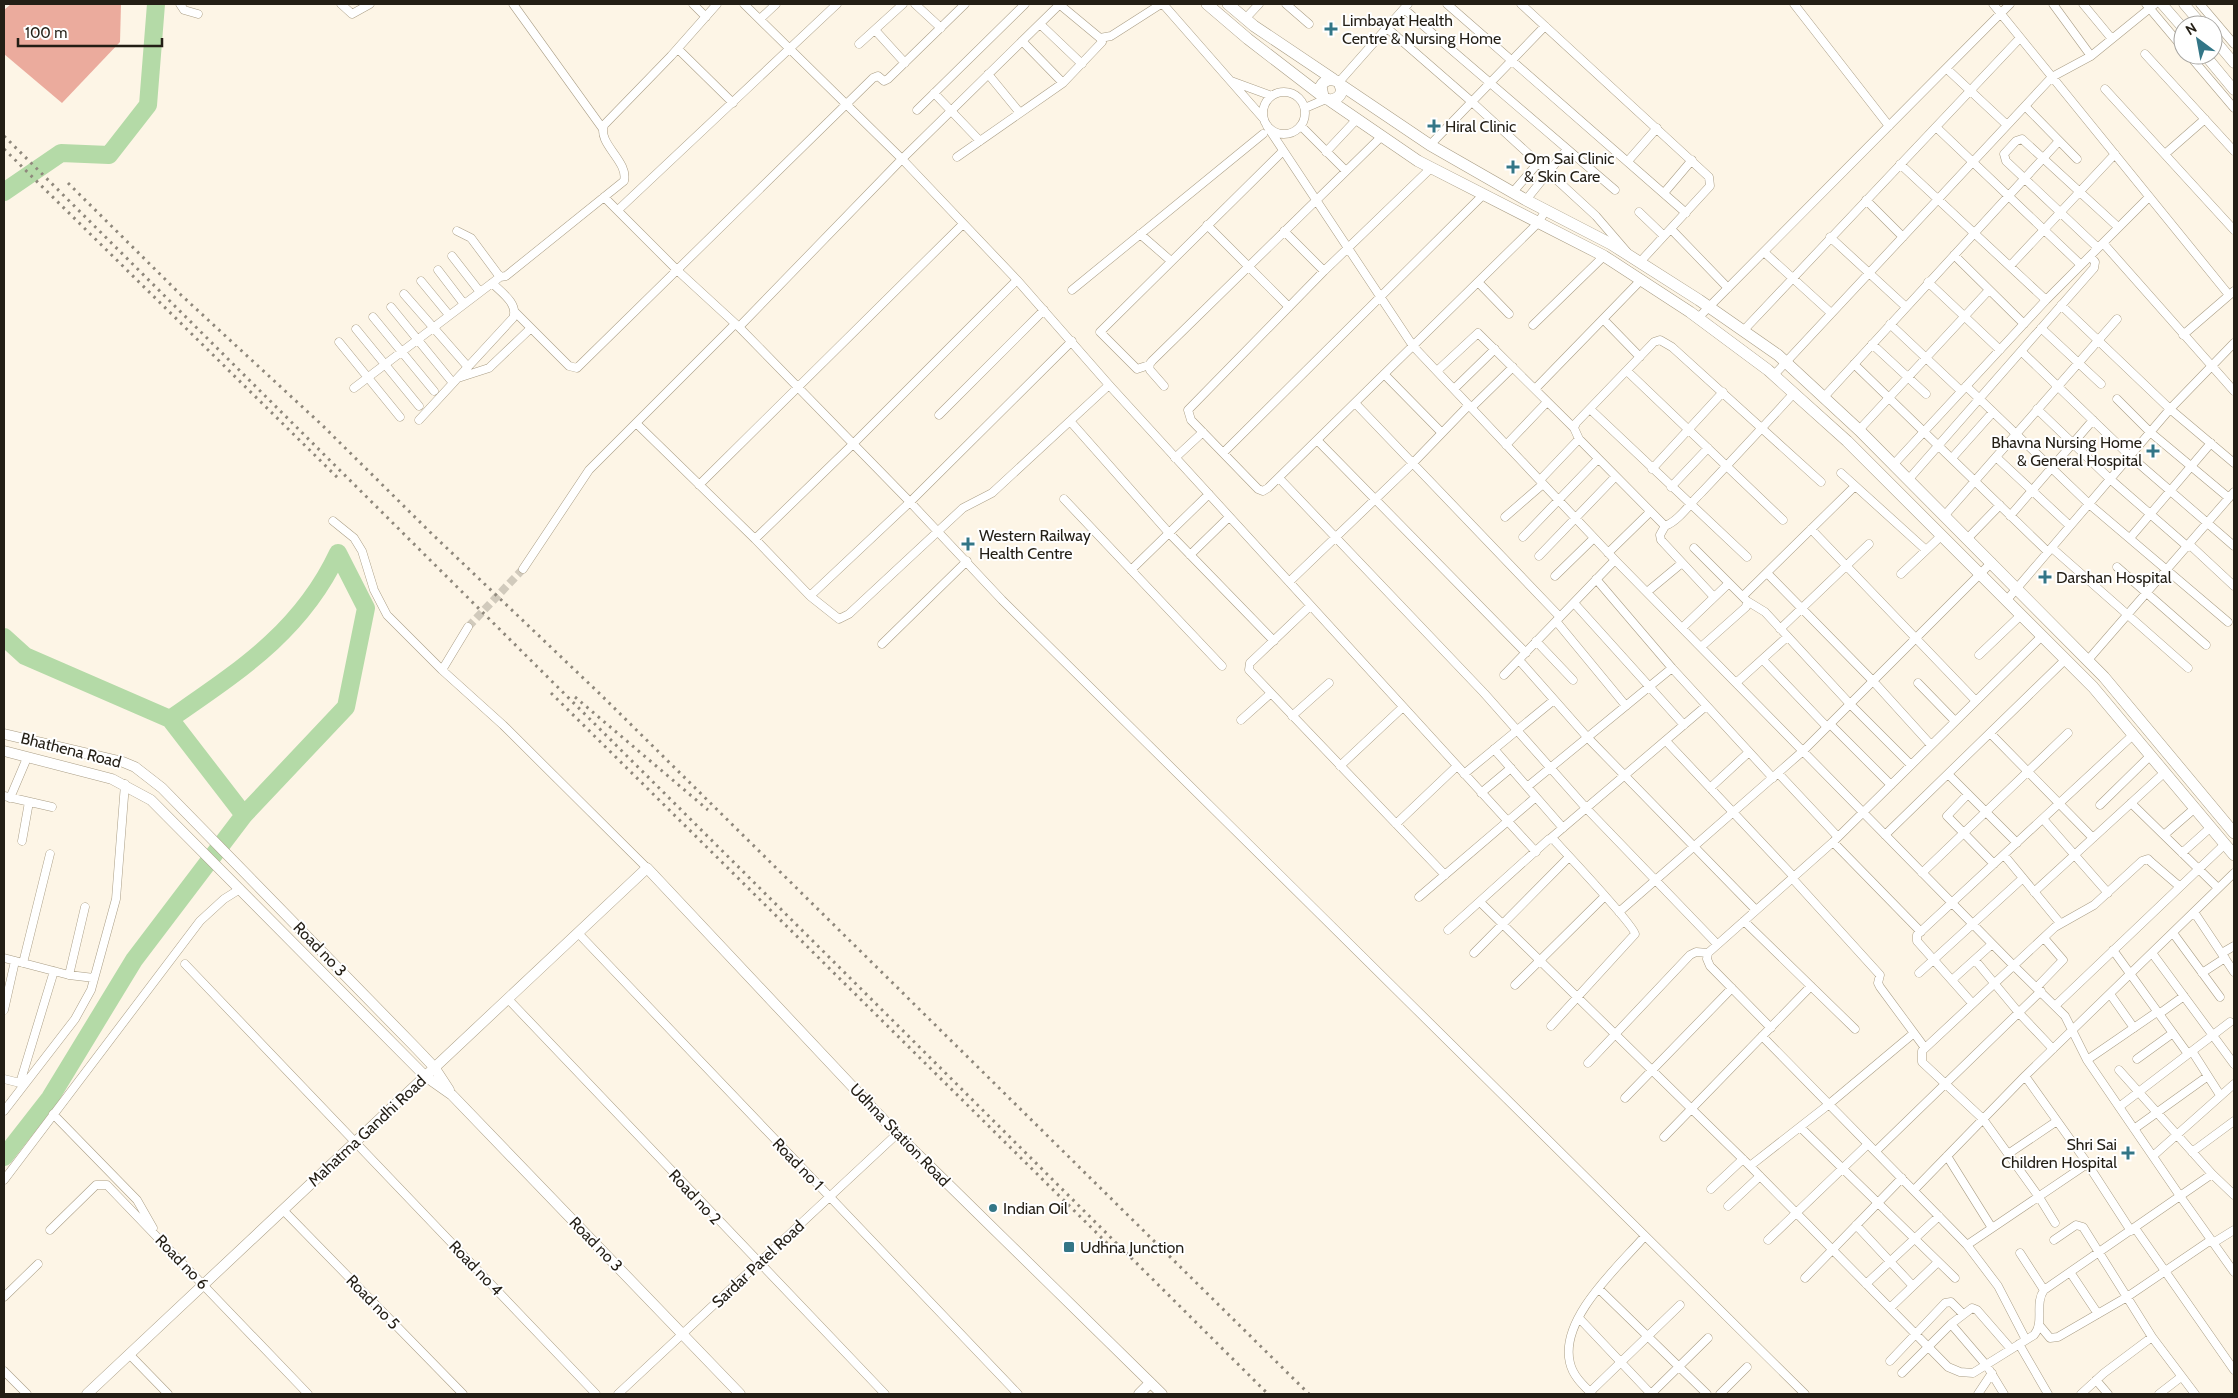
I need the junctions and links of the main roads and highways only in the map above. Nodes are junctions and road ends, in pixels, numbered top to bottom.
1 (1207, 4) edge
2 (1228, 4) edge
3 (1337, 82) junction
4 (1326, 98) junction
5 (2203, 795) junction
6 (2234, 819) edge
7 (2234, 832) edge
8 (2234, 855) edge

1 - 4 main road
2 - 3 main road
3 - 4 main road
3 - 4 main road
3 - 5 main road
4 - 8 main road
5 - 6 main road
5 - 7 main road

